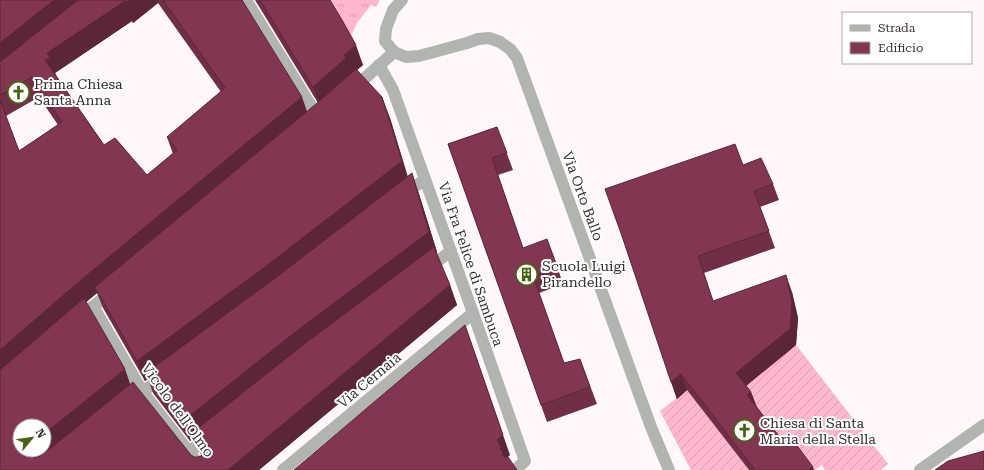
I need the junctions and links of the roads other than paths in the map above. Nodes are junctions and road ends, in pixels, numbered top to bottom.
1 (246, 0) edge
2 (402, 0) edge
3 (394, 52) junction
4 (379, 65) junction
5 (346, 95) edge
6 (330, 109) edge
7 (426, 179) junction
8 (394, 203) edge
9 (451, 251) junction
10 (419, 274) edge
11 (118, 286) edge
12 (93, 306) junction
13 (473, 312) junction
14 (71, 325) edge
15 (170, 372) edge
16 (142, 390) junction
17 (117, 410) edge
18 (984, 425) edge
19 (220, 428) edge
20 (189, 452) junction
21 (204, 470) edge
22 (283, 470) edge
23 (514, 470) edge
24 (669, 470) edge
25 (920, 470) edge

1 - 6 street
2 - 3 street
3 - 4 street
3 - 24 street, Via Orto Ballo
4 - 5 street
4 - 7 street, Via Fra Felice di Sambuca
7 - 8 street
7 - 9 street, Via Fra Felice di Sambuca
9 - 10 street
9 - 13 street, Via Fra Felice di Sambuca
11 - 12 street
12 - 14 street
12 - 16 street, Vicolo dell'Olmo
13 - 22 street, Via Cernaia
13 - 23 street, Via Fra Felice di Sambuca
15 - 16 street
16 - 17 street
16 - 20 street, Vicolo dell'Olmo
18 - 25 street
19 - 20 street
20 - 21 street, Vicolo dell'Olmo

